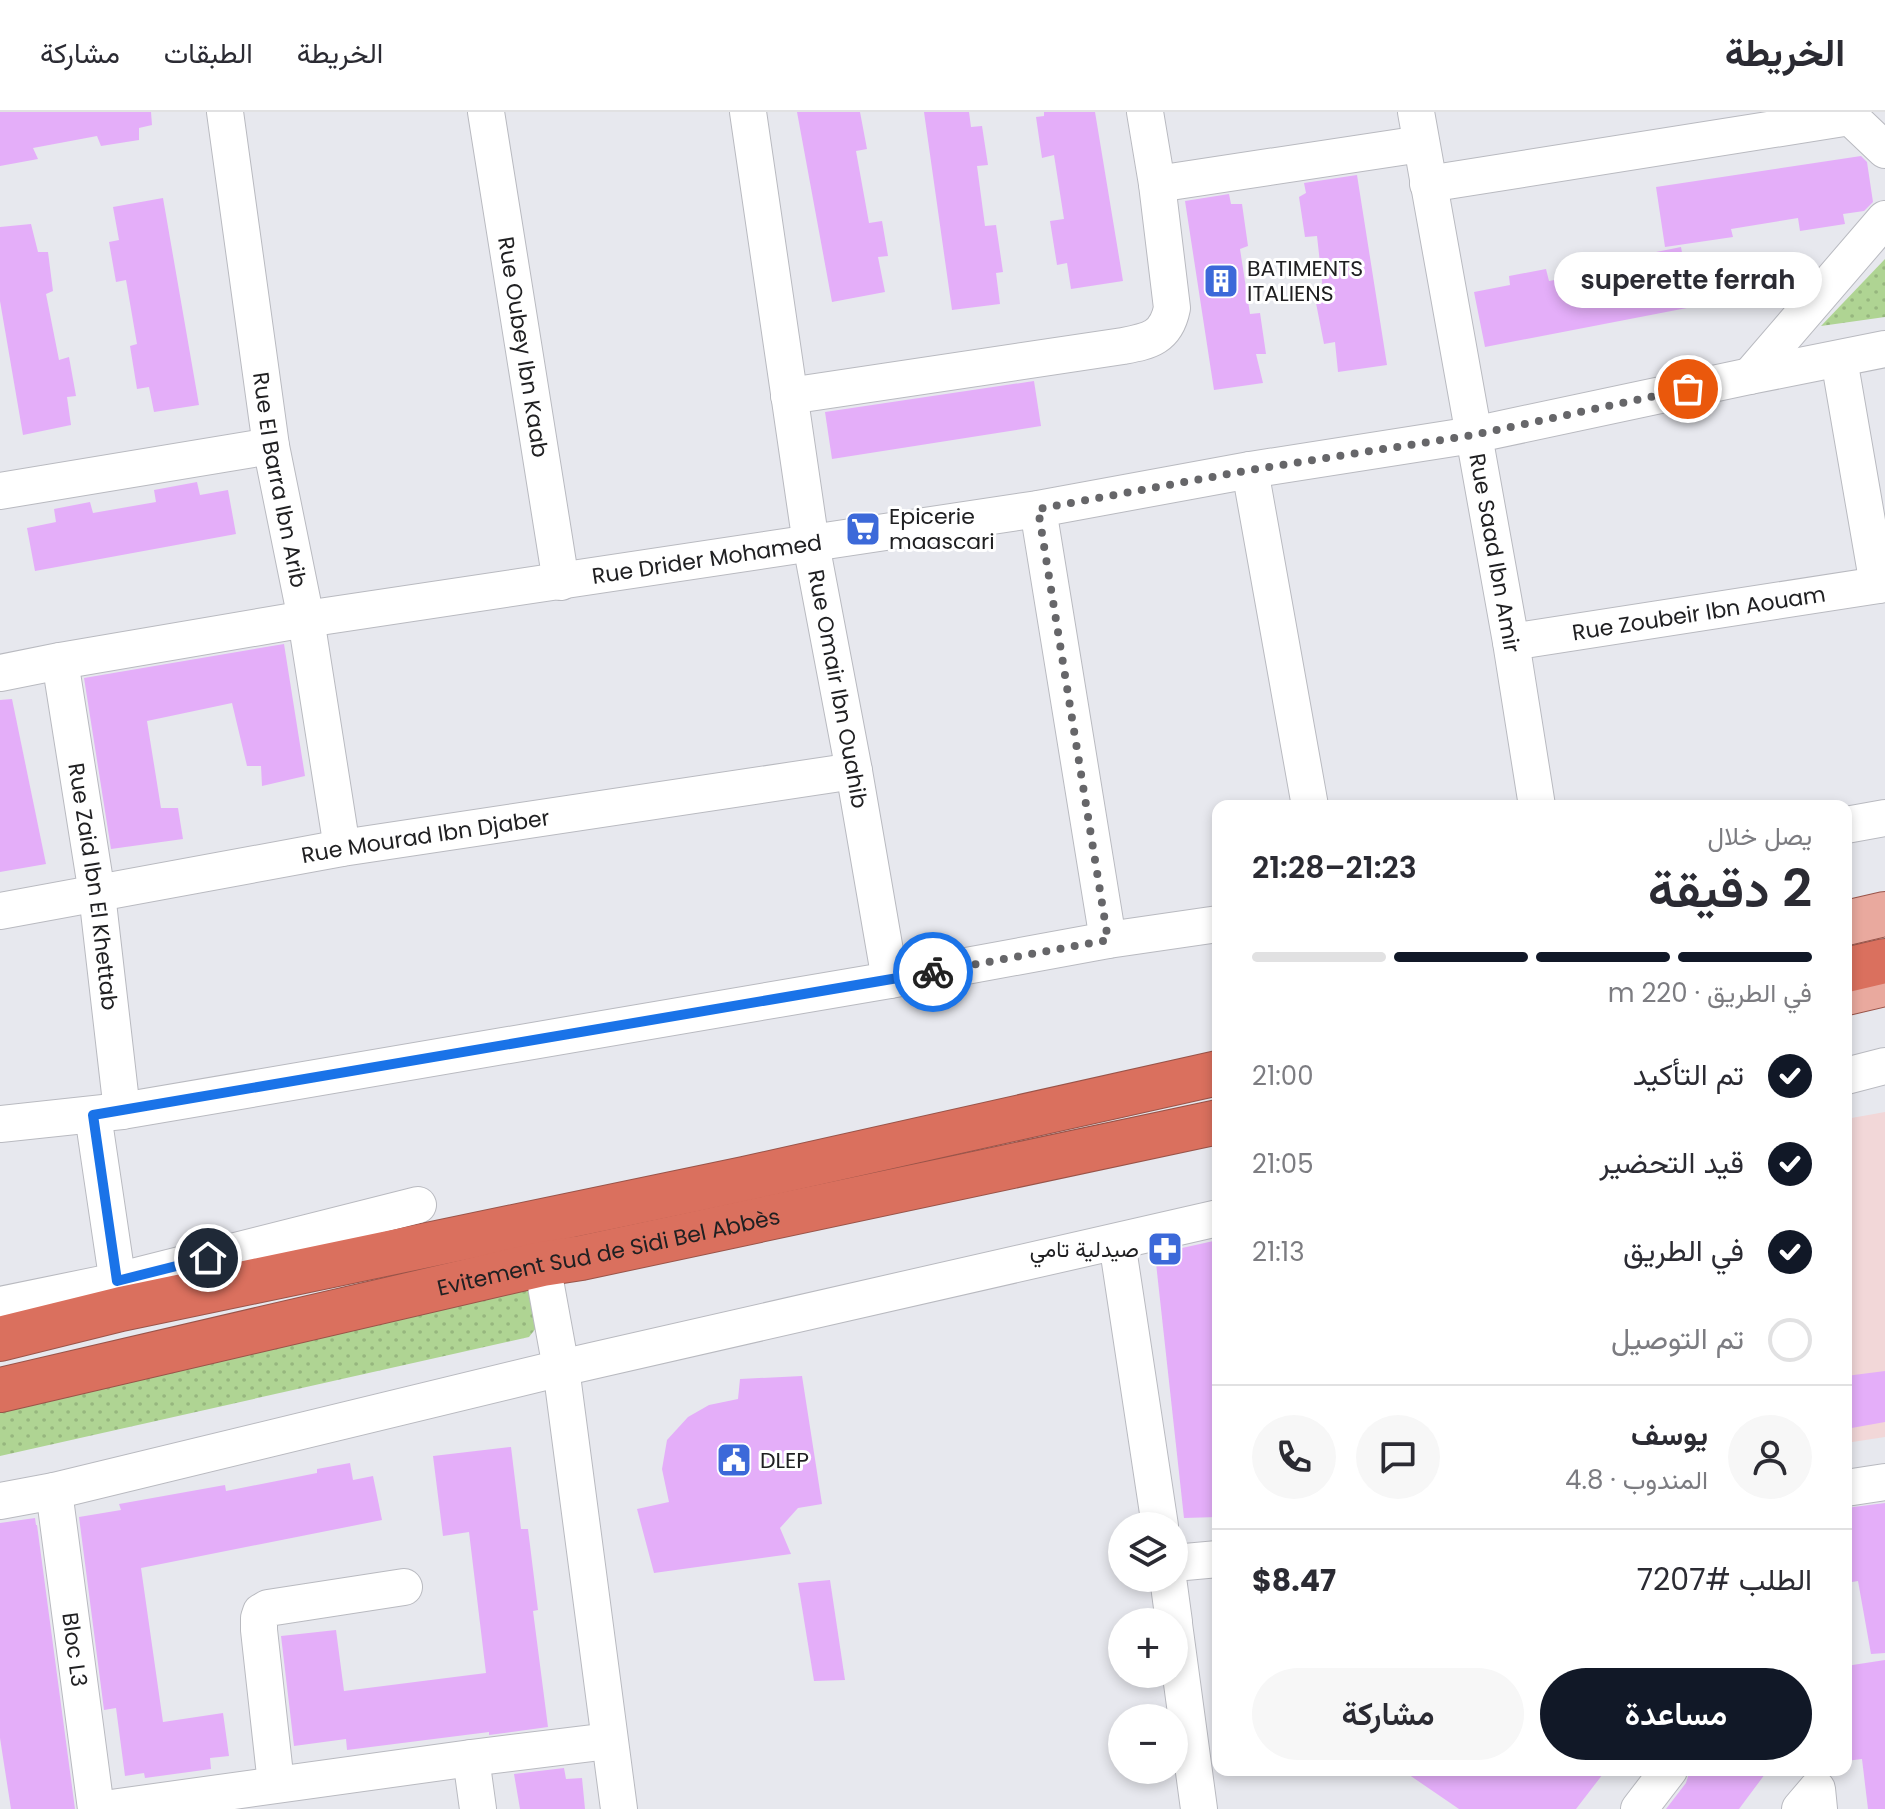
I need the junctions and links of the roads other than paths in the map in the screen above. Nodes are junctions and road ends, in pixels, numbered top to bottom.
1 (225, 112) edge
2 (486, 112) edge
3 (748, 112) edge
4 (1145, 112) edge
5 (1848, 114) edge
6 (1418, 128) edge
7 (1885, 150) edge
8 (1157, 184) junction
9 (1428, 184) junction
10 (1885, 219) edge
11 (1885, 349) edge
12 (1839, 359) junction
13 (1750, 376) junction
14 (789, 396) junction
15 (1473, 435) junction
16 (271, 446) junction
17 (1250, 470) junction
18 (0, 491) edge
19 (1038, 509) junction
20 (811, 544) junction
21 (561, 582) junction
22 (1881, 585) edge
23 (306, 619) junction
24 (1511, 642) junction
25 (60, 661) junction
26 (0, 673) edge
27 (854, 771) junction
28 (1309, 800) edge
29 (1536, 800) edge
30 (1885, 818) edge
31 (1852, 824) edge
32 (342, 848) junction
33 (97, 894) junction
34 (0, 911) edge
35 (1885, 914) edge
36 (1852, 922) edge
37 (1212, 925) edge
38 (1885, 931) edge
39 (1852, 938) edge
40 (1108, 940) junction
41 (1885, 961) edge
42 (1852, 969) edge
43 (890, 980) junction
44 (1885, 984) edge
45 (1852, 992) edge
46 (1885, 1066) edge
47 (1212, 1074) edge
48 (1852, 1074) edge
49 (108, 1113) junction
50 (1212, 1123) edge
51 (0, 1124) edge
52 (418, 1205) dead end
53 (1212, 1219) edge
54 (1117, 1242) junction
55 (542, 1264) junction
56 (119, 1295) junction
57 (0, 1305) edge
58 (0, 1339) edge
59 (561, 1368) junction
60 (0, 1390) edge
61 (1885, 1482) edge
62 (1852, 1487) edge
63 (54, 1491) junction
64 (0, 1501) edge
65 (1158, 1512) edge
66 (1212, 1560) edge
67 (1188, 1562) edge
68 (404, 1587) dead end
69 (1183, 1688) edge
70 (609, 1741) junction
71 (471, 1758) junction
72 (1664, 1776) edge
73 (276, 1784) junction
74 (96, 1809) edge
75 (104, 1809) edge
76 (478, 1809) edge
77 (619, 1809) edge
78 (1199, 1809) edge
79 (1639, 1809) edge
80 (1800, 1809) edge
81 (1819, 1809) edge

1 - 16 street, Rue El Barra Ibn Arib
2 - 21 street, Rue Oubey Ibn Kaab
3 - 14 street, Rue Omair Ibn Ouahib
4 - 8 street
5 - 7 street
5 - 9 street
6 - 8 street
6 - 9 street, Rue Saad Ibn Amir
8 - 14 street
9 - 15 street, Rue Saad Ibn Amir
10 - 13 street
11 - 12 street, Rue Drider Mohamed
12 - 13 street, Rue Drider Mohamed
12 - 22 street
13 - 15 street, Rue Drider Mohamed
14 - 20 street, Rue Omair Ibn Ouahib
15 - 17 street, Rue Drider Mohamed
15 - 24 street, Rue Saad Ibn Amir
16 - 18 street
16 - 23 street, Rue El Barra Ibn Arib
17 - 19 street, Rue Drider Mohamed
17 - 28 street
19 - 20 street, Rue Drider Mohamed
19 - 40 street
20 - 21 street, Rue Drider Mohamed
20 - 27 street, Rue Omair Ibn Ouahib
21 - 23 street, Rue Drider Mohamed
22 - 24 street, Rue Zoubeir Ibn Aouam
23 - 25 street, Rue Drider Mohamed
23 - 32 street, Rue El Barra Ibn Arib
24 - 29 street, Rue Saad Ibn Amir
25 - 26 street, Rue Drider Mohamed
25 - 33 street, Rue Zaid Ibn El Khettab
27 - 32 street, Rue Mourad Ibn Djaber
27 - 43 street, Rue Omair Ibn Ouahib
30 - 31 street
32 - 33 street, Rue Mourad Ibn Djaber
33 - 34 street, Rue Mourad Ibn Djaber
33 - 49 street, Rue Zaid Ibn El Khettab
35 - 36 main road
37 - 40 street
38 - 39 highway
40 - 43 street
41 - 42 highway
43 - 49 street
44 - 45 main road
46 - 48 street
47 - 56 highway, Evitement Sud de Sidi Bel Abbès
49 - 51 street
49 - 56 street, Rue Zaid Ibn El Khettab
50 - 55 highway, Evitement Sud de Sidi Bel Abbès
52 - 56 street
53 - 54 street
54 - 59 street
54 - 65 street
55 - 59 street
55 - 60 highway, Evitement Sud de Sidi Bel Abbès
56 - 57 street
56 - 58 highway, Evitement Sud de Sidi Bel Abbès
59 - 63 street
59 - 70 street
61 - 62 street
63 - 64 street
63 - 74 street, Bloc L3
66 - 67 street
68 - 73 street
69 - 78 street
70 - 71 street
70 - 77 street
71 - 73 street
71 - 76 street
72 - 79 street
73 - 75 street
80 - 81 street

